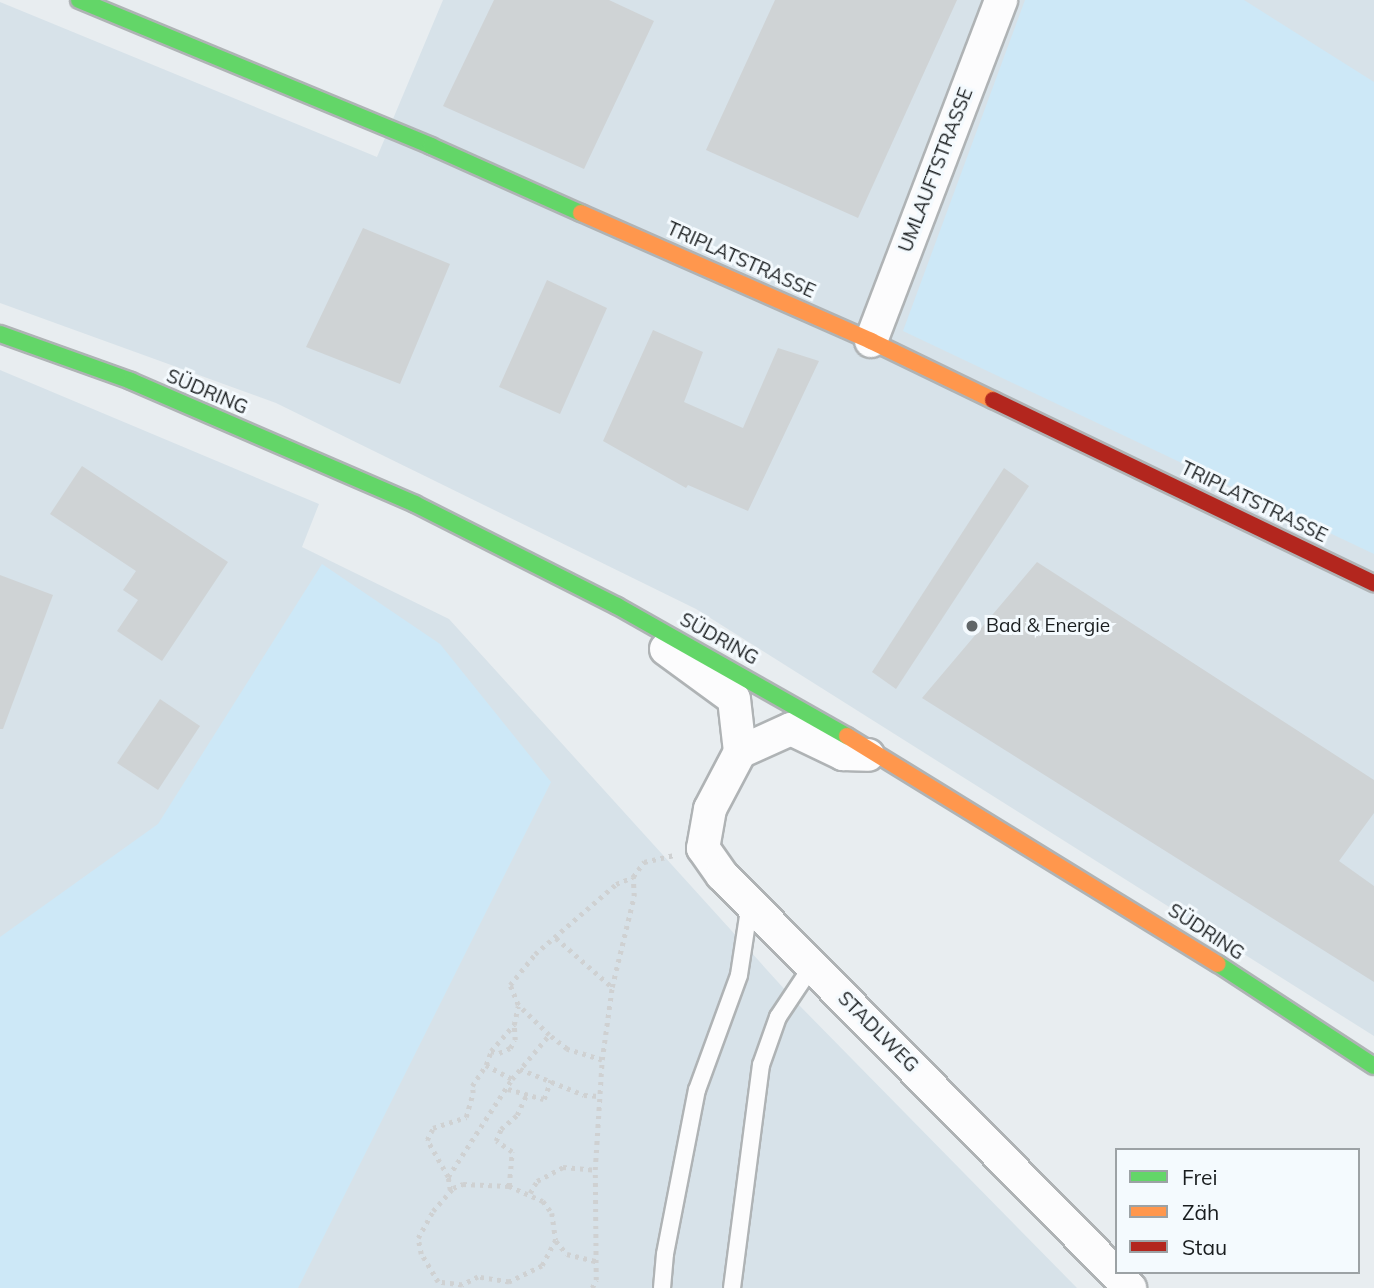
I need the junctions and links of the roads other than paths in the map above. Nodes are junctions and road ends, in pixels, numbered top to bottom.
1 (79, 0) edge
2 (1001, 0) edge
3 (0, 334) edge
4 (871, 341) junction
5 (1374, 583) edge
6 (617, 606) junction
7 (740, 752) junction
8 (881, 755) junction
9 (750, 903) junction
10 (812, 966) junction
11 (1374, 1066) edge
12 (1115, 1273) edge
13 (1116, 1274) edge
14 (662, 1288) edge
15 (732, 1288) edge
16 (1130, 1288) edge

1 - 4 main road, TRIPLATSTRASSE
2 - 4 street, UMLAUFTSTRASSE
3 - 6 main road, SÜDRING
4 - 5 main road, TRIPLATSTRASSE
6 - 7 street
6 - 8 main road, SÜDRING
7 - 8 street
7 - 9 street, STADLWEG
8 - 11 main road, SÜDRING
9 - 10 street, STADLWEG
9 - 14 lane
10 - 12 street, STADLWEG
10 - 15 lane
13 - 16 street, STADLWEG

